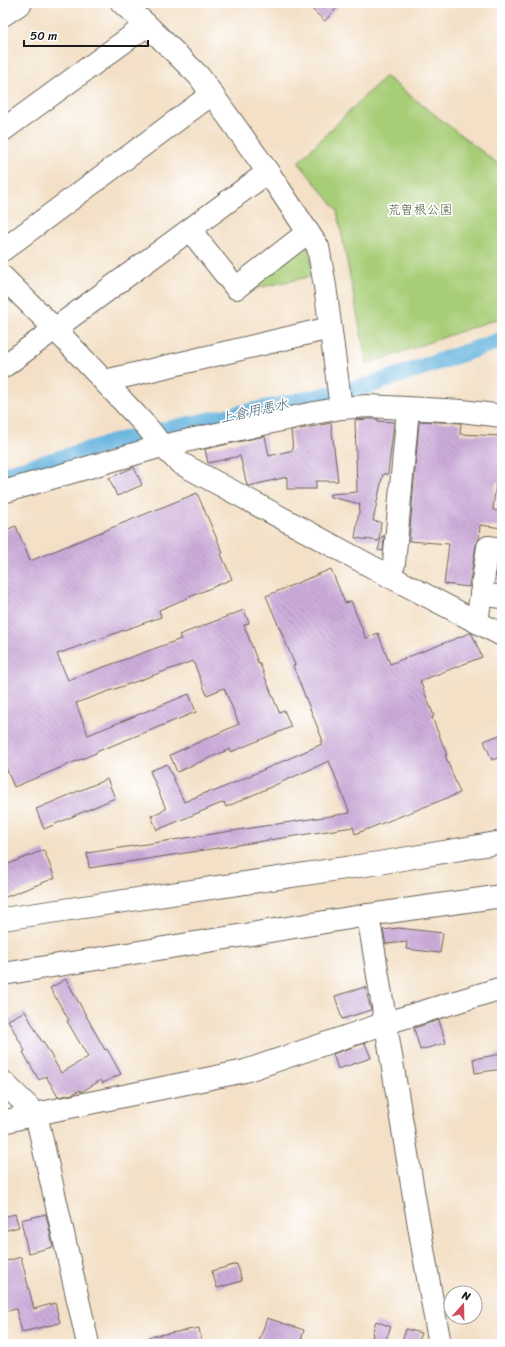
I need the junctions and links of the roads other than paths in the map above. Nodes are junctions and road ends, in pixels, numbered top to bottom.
1 (20, 3) edge
2 (130, 6) edge
3 (3, 15) edge
4 (147, 25) junction
5 (212, 94) junction
6 (3, 130) edge
7 (268, 172) junction
8 (190, 230) junction
9 (308, 232) junction
10 (3, 250) edge
11 (3, 277) edge
12 (330, 328) junction
13 (55, 329) junction
14 (3, 367) edge
15 (105, 381) junction
16 (341, 408) junction
17 (408, 409) junction
18 (502, 416) edge
19 (162, 446) junction
20 (3, 492) edge
21 (502, 549) edge
22 (389, 576) junction
23 (492, 596) edge
24 (477, 622) junction
25 (502, 636) edge
26 (502, 842) edge
27 (502, 896) edge
28 (368, 915) junction
29 (3, 919) edge
30 (3, 974) edge
31 (502, 988) edge
32 (386, 1023) junction
33 (3, 1082) edge
34 (36, 1114) junction
35 (3, 1122) edge
36 (88, 1344) edge
37 (440, 1344) edge

1 - 3 street
2 - 4 street
4 - 5 street
4 - 6 street
5 - 7 street
5 - 10 street
7 - 8 street
7 - 9 street
8 - 9 street
8 - 13 street
9 - 12 street
11 - 13 street
12 - 15 street
12 - 16 street
13 - 14 street
13 - 15 street
15 - 19 street
16 - 17 street
16 - 19 street
17 - 18 street
17 - 22 street
19 - 20 street
19 - 22 street
21 - 23 street
22 - 24 street
23 - 24 street
24 - 25 street
26 - 29 street
27 - 28 street
28 - 30 street
28 - 32 street
31 - 32 street
32 - 34 street
32 - 37 street
33 - 34 street
34 - 35 street
34 - 36 street

